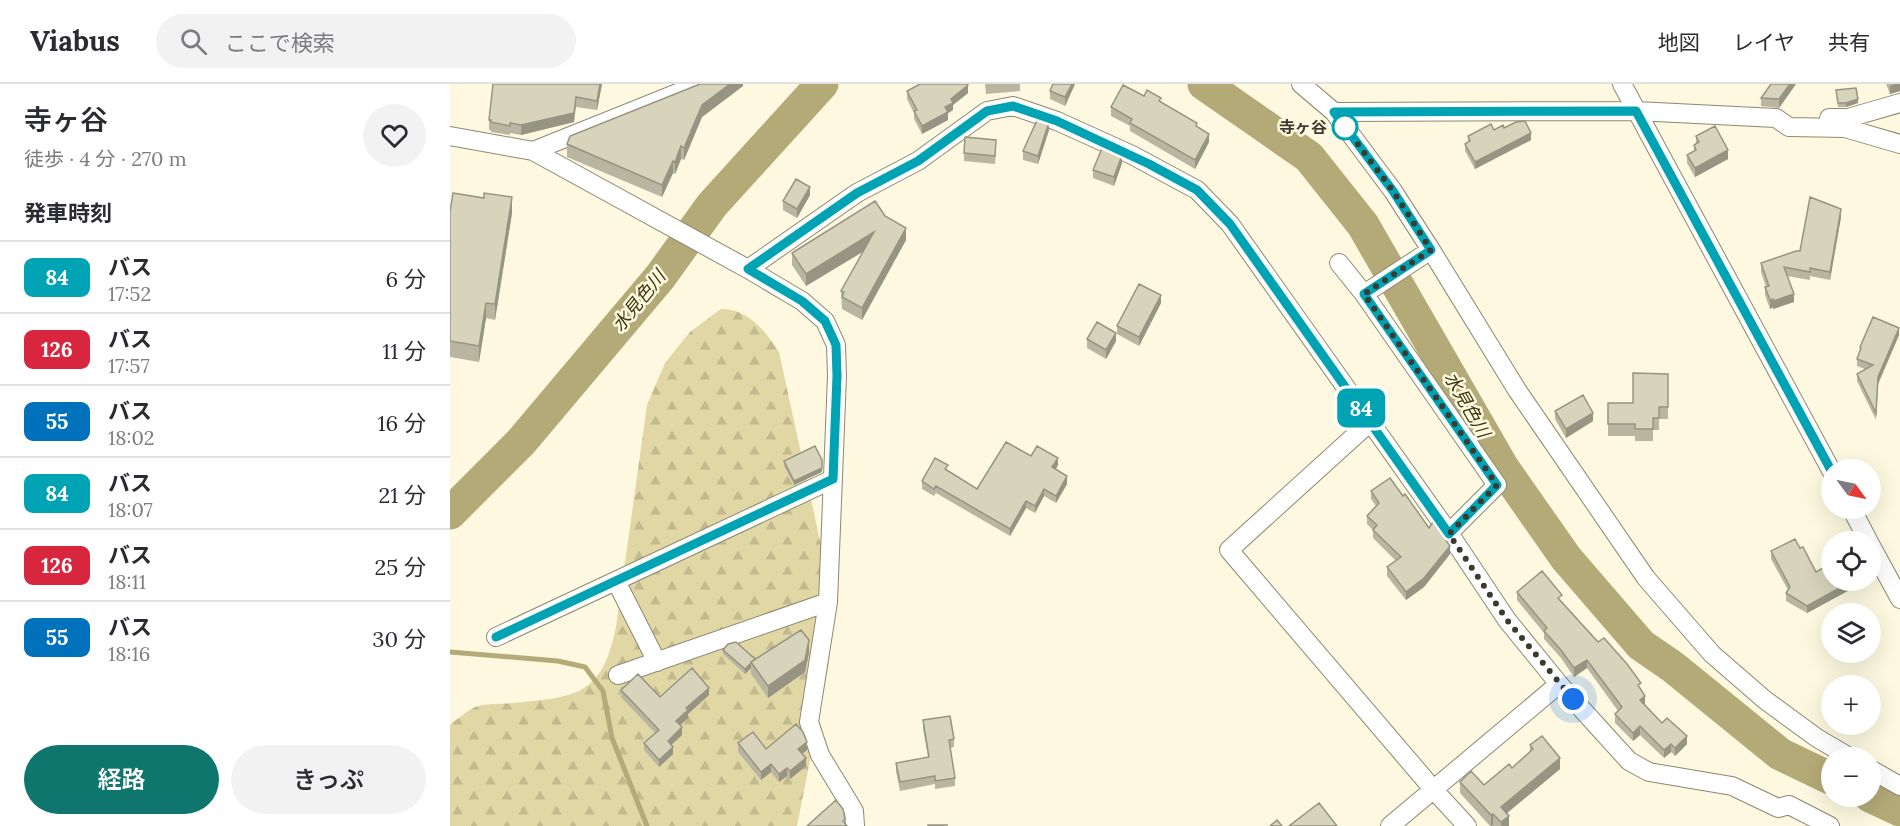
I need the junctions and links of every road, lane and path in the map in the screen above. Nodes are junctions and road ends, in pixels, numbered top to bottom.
1 (700, 84) edge
2 (1300, 84) edge
3 (1622, 84) edge
4 (1900, 103) edge
5 (1636, 111) junction
6 (1334, 112) junction
7 (1776, 118) junction
8 (450, 136) edge
9 (1900, 144) edge
10 (533, 151) junction
11 (1424, 254) junction
12 (1340, 263) dead end
13 (748, 269) junction
14 (1364, 294) junction
15 (1370, 422) junction
16 (1825, 459) edge
17 (833, 479) junction
18 (1449, 534) junction
19 (1881, 564) edge
20 (616, 581) junction
21 (1900, 599) edge
22 (828, 602) junction
23 (496, 637) dead end
24 (657, 662) junction
25 (618, 675) dead end
26 (1558, 684) junction
27 (1832, 747) edge
28 (1881, 775) edge
29 (1900, 786) edge
30 (1433, 789) junction
31 (1778, 808) junction
32 (855, 826) edge
33 (1390, 826) edge
34 (1467, 826) edge
35 (1801, 826) edge
36 (1830, 826) edge

1 - 10 street
2 - 6 street
3 - 5 street
4 - 7 street
5 - 6 street
5 - 7 street
5 - 16 street
6 - 11 street
7 - 9 street
8 - 10 street
10 - 13 street
11 - 14 street
11 - 27 street
12 - 14 street
13 - 15 street
13 - 17 street
14 - 18 street
15 - 18 street
15 - 30 street
17 - 20 street
17 - 22 street
18 - 26 street
19 - 21 street
20 - 23 street
20 - 24 street
22 - 24 street
22 - 32 street
24 - 25 street
26 - 30 street
26 - 31 street
28 - 29 street
30 - 33 street
30 - 34 street
31 - 35 street
31 - 36 street

